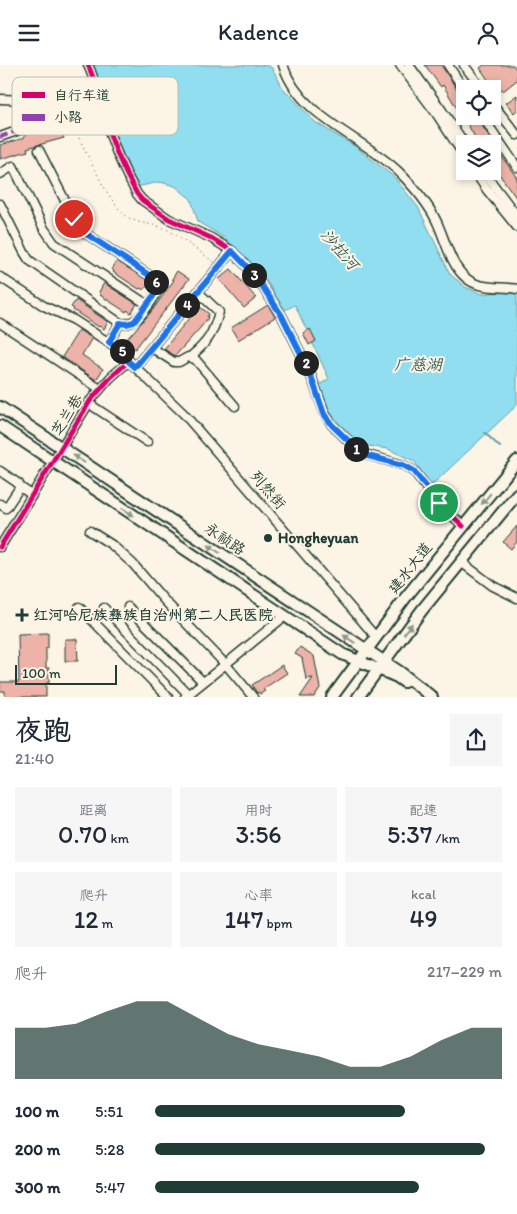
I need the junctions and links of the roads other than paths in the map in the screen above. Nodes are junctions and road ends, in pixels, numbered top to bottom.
1 (88, 65) edge
2 (283, 65) edge
3 (400, 65) edge
4 (409, 65) edge
5 (448, 65) edge
6 (464, 65) edge
7 (93, 77) edge
8 (458, 80) edge
9 (475, 80) edge
10 (501, 115) edge
11 (488, 125) edge
12 (12, 133) edge
13 (112, 135) edge
14 (459, 135) edge
15 (517, 135) edge
16 (0, 137) edge
17 (456, 143) edge
18 (39, 150) dead end
19 (517, 167) edge
20 (0, 174) edge
21 (480, 180) edge
22 (490, 180) edge
23 (0, 204) edge
24 (517, 216) edge
25 (517, 227) edge
26 (232, 251) junction
27 (0, 277) edge
28 (517, 289) edge
29 (198, 292) junction
30 (148, 305) junction
31 (0, 323) edge
32 (120, 323) junction
33 (109, 342) junction
34 (152, 348) junction
35 (190, 357) junction
36 (128, 361) junction
37 (135, 367) junction
38 (100, 389) junction
39 (88, 403) junction
40 (235, 406) dead end
41 (0, 407) edge
42 (0, 426) edge
43 (147, 442) dead end
44 (61, 448) junction
45 (53, 461) junction
46 (517, 461) edge
47 (0, 471) edge
48 (20, 487) junction
49 (517, 494) edge
50 (32, 495) junction
51 (0, 504) edge
52 (463, 526) junction
53 (90, 531) dead end
54 (1, 543) edge
55 (461, 562) junction
56 (517, 599) edge
57 (79, 607) dead end
58 (128, 607) dead end
59 (104, 608) dead end
60 (285, 616) junction
61 (375, 636) junction
62 (365, 649) junction
63 (357, 660) junction
64 (226, 664) junction
65 (381, 665) junction
66 (203, 682) junction
67 (186, 695) edge
68 (168, 697) edge
69 (254, 697) edge
70 (332, 697) edge
71 (358, 697) edge
72 (423, 697) edge
73 (432, 697) edge

1 - 7 street
2 - 28 street
3 - 17 street
4 - 14 street
5 - 8 street
6 - 9 street
10 - 15 street
11 - 19 street
12 - 16 street
13 - 26 street
18 - 30 street
20 - 30 street
21 - 25 street
22 - 24 street
23 - 32 street
26 - 29 street
26 - 52 street
27 - 33 street
29 - 34 street
29 - 35 street
30 - 32 street
31 - 38 street
32 - 33 street
33 - 36 street
34 - 35 street
34 - 37 street
35 - 40 street
36 - 37 street
36 - 38 street, 芝兰巷
37 - 61 street, 列然街
38 - 39 street, 芝兰巷
39 - 43 street
39 - 44 street, 芝兰巷
41 - 44 main road, 永祯路
42 - 45 main road, 永祯路
44 - 45 street, 芝兰巷
62 -> 44 main road, 永祯路
45 - 50 street, 芝兰巷
45 -> 60 main road, 永祯路
46 -> 52 main road, 建水大道
47 - 48 street
48 - 50 street
48 - 51 street
49 - 55 main road
50 - 54 street, 芝兰巷
52 - 61 main road, 建水大道
53 - 64 street
55 - 56 street
65 -> 55 main road
57 - 68 street
58 - 66 street
59 - 67 street
60 - 63 main road, 永祯路
60 - 64 street
61 - 62 main road, 建水大道
62 - 63 main road, 建水大道
62 - 65 main road, 永祯路
63 - 65 main road, 永祯路
63 - 70 main road, 建水大道
64 - 66 street
64 - 69 street
65 - 71 main road
65 - 72 main road, 永祯路
65 - 73 main road, 永祯路
66 - 67 street

